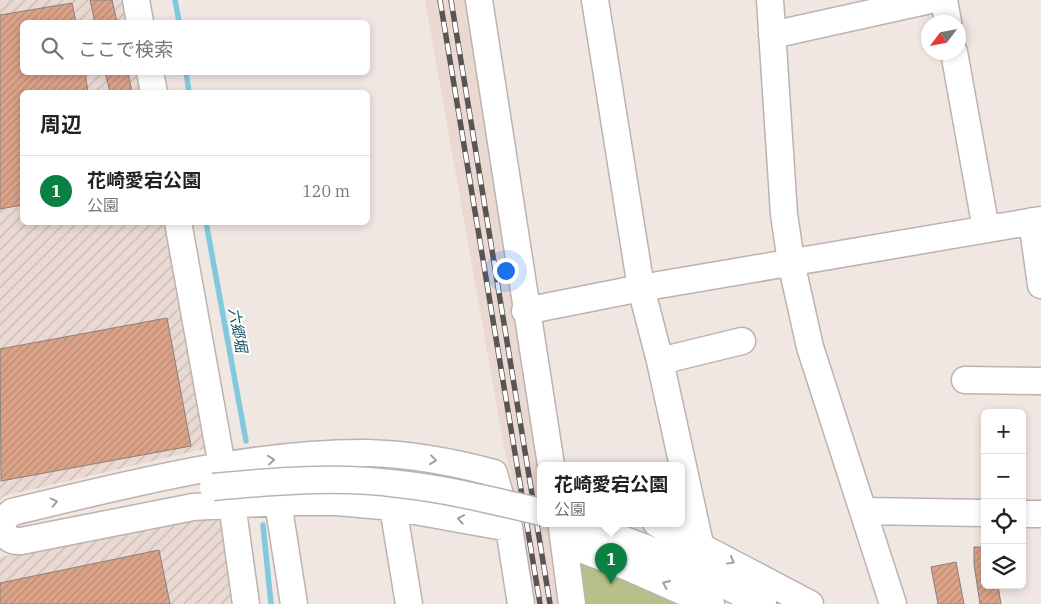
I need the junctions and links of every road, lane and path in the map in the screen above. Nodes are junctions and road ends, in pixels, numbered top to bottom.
1 (136, 0) edge
2 (479, 0) edge
3 (595, 0) edge
4 (770, 0) edge
5 (930, 0) edge
6 (944, 0) edge
7 (947, 15) edge
8 (140, 20) edge
9 (772, 35) junction
10 (955, 60) edge
11 (151, 75) edge
12 (154, 90) edge
13 (1036, 220) edge
14 (179, 225) edge
15 (986, 229) junction
16 (791, 262) junction
17 (1041, 285) edge
18 (641, 288) junction
19 (525, 311) junction
20 (742, 341) dead end
21 (660, 361) junction
22 (965, 380) dead end
23 (1041, 381) edge
24 (550, 462) edge
25 (682, 462) edge
26 (685, 475) edge
27 (223, 485) junction
28 (278, 502) junction
29 (393, 507) junction
30 (537, 511) edge
31 (864, 512) junction
32 (981, 513) edge
33 (1026, 514) edge
34 (1041, 514) edge
35 (664, 527) edge
36 (509, 528) junction
37 (1, 530) edge
38 (568, 530) edge
39 (700, 544) junction
40 (246, 604) edge
41 (294, 604) edge
42 (409, 604) edge
43 (521, 604) edge
44 (572, 604) edge
45 (711, 604) edge
46 (763, 604) edge
47 (810, 604) edge
48 (893, 604) edge

1 - 8 street
2 - 19 street
3 - 18 street
4 - 9 street
5 - 9 street
6 - 7 street
9 - 16 street
10 - 15 street
11 - 12 street
13 - 15 street
13 - 17 street
14 - 27 street
15 - 16 street
16 - 18 street
16 - 31 street
18 - 19 street
18 - 21 street
19 - 24 street
20 - 21 street
21 - 25 street
22 - 23 street
26 - 39 street
27 - 28 street
27 - 30 street, bridge
27 -> 36 street
27 - 37 street
27 - 40 street
28 - 29 street
28 - 41 street
36 -> 29 street
29 - 42 street
31 - 32 street
31 - 48 street
33 - 34 street
35 - 39 street
36 - 43 street
38 - 44 street
45 -> 38 street
38 - 46 street
39 -> 47 street

